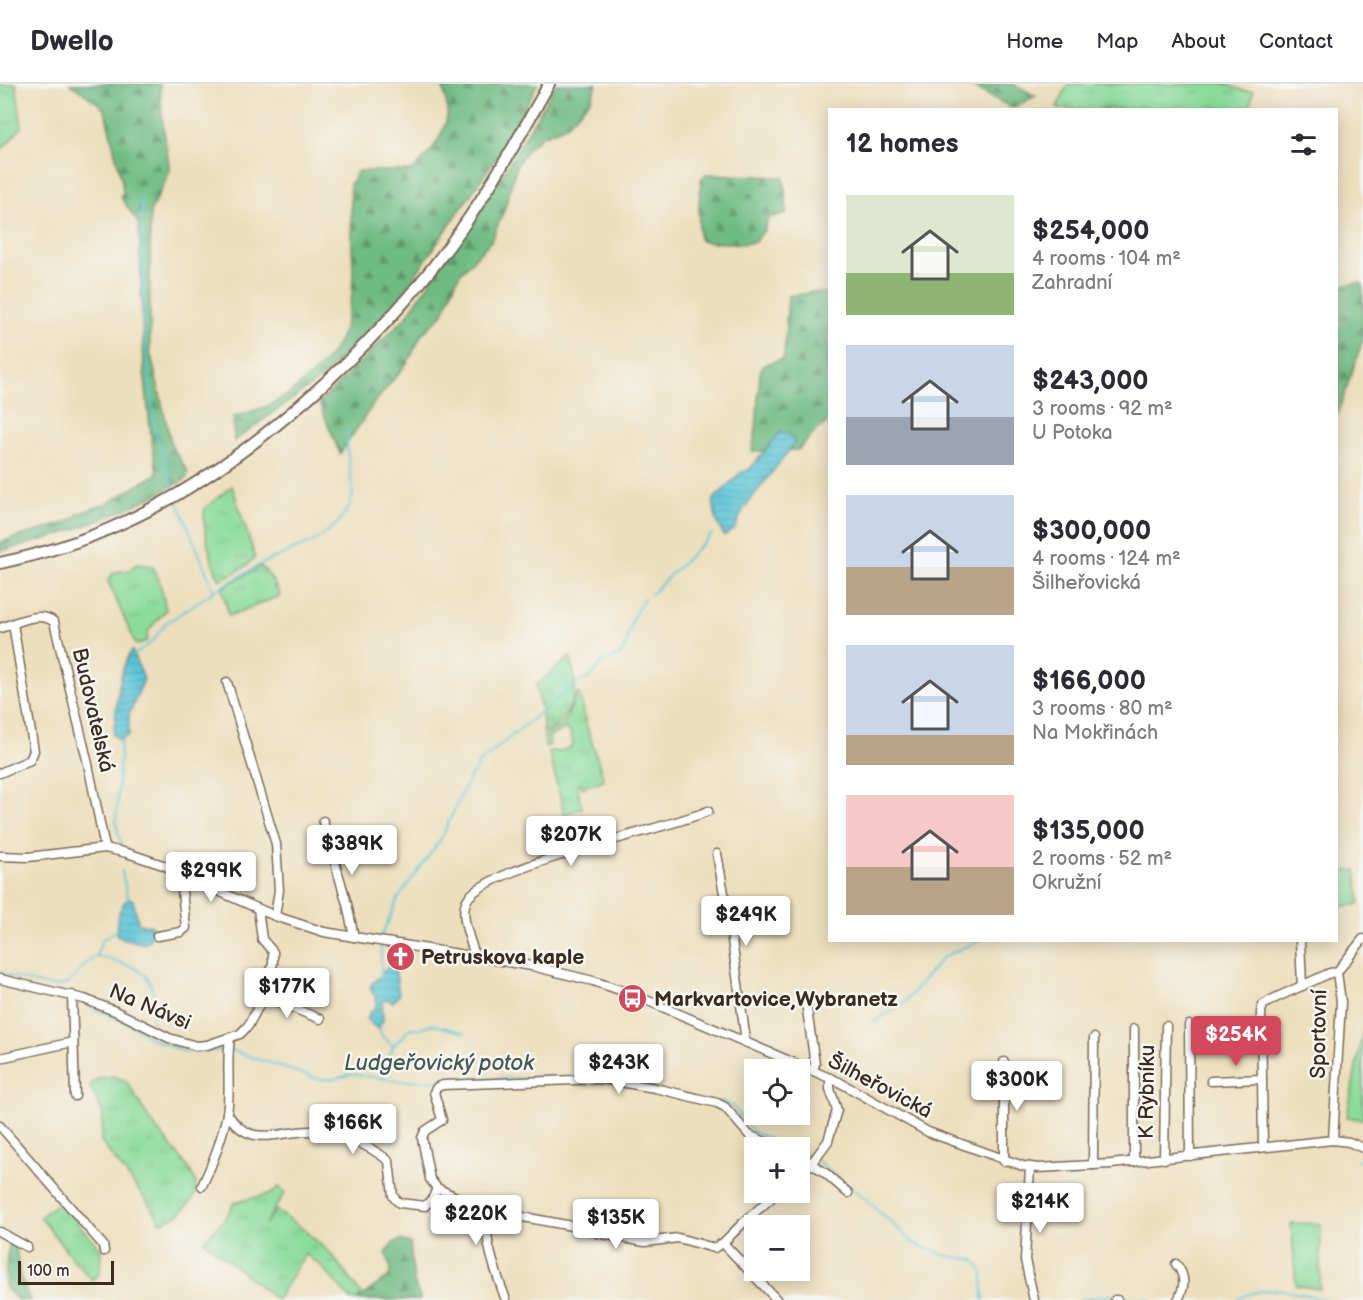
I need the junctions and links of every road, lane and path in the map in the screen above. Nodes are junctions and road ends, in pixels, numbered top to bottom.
1 (549, 84) edge
2 (0, 563) edge
3 (13, 624) junction
4 (0, 628) edge
5 (227, 682) dead end
6 (0, 774) edge
7 (708, 811) dead end
8 (323, 821) dead end
9 (105, 848) junction
10 (717, 854) dead end
11 (0, 856) edge
12 (180, 873) junction
13 (258, 909) junction
14 (275, 916) junction
15 (157, 936) dead end
16 (354, 937) junction
17 (1363, 939) edge
18 (1300, 942) edge
19 (475, 956) junction
20 (1337, 972) junction
21 (0, 979) edge
22 (1302, 986) junction
23 (72, 996) junction
24 (264, 996) junction
25 (807, 1004) dead end
26 (320, 1019) dead end
27 (1166, 1026) dead end
28 (1189, 1026) dead end
29 (1134, 1029) dead end
30 (230, 1038) junction
31 (1094, 1038) dead end
32 (743, 1041) junction
33 (73, 1042) junction
34 (0, 1058) edge
35 (1004, 1062) dead end
36 (813, 1071) junction
37 (830, 1078) junction
38 (1262, 1079) junction
39 (1211, 1081) dead end
40 (75, 1096) dead end
41 (227, 1113) junction
42 (0, 1126) edge
43 (754, 1137) edge
44 (1334, 1140) junction
45 (1263, 1147) junction
46 (1363, 1148) edge
47 (1190, 1156) junction
48 (1164, 1159) junction
49 (1004, 1161) junction
50 (1134, 1162) junction
51 (812, 1164) joint
52 (1093, 1166) junction
53 (1030, 1167) junction
54 (202, 1186) dead end
55 (437, 1188) junction
56 (848, 1193) dead end
57 (766, 1203) edge
58 (507, 1214) junction
59 (0, 1233) edge
60 (723, 1243) junction
61 (27, 1247) dead end
62 (104, 1251) dead end
63 (1176, 1264) dead end
64 (506, 1300) edge
65 (777, 1300) edge
66 (1034, 1300) edge
67 (1178, 1300) edge

1 - 2 main road
3 - 4 street, Budovatelská
3 - 6 street
3 - 9 street, Budovatelská
5 - 14 street
7 - 19 street
8 - 16 street
9 - 11 street
9 - 12 street, Šilheřovická
10 - 32 street
12 - 13 street, Šilheřovická
12 - 15 street
13 - 14 street, Šilheřovická
13 - 24 street, Na Návsi
14 - 16 street, Šilheřovická
16 - 19 street, Šilheřovická
17 - 20 street, Sportovní
18 - 22 street
19 - 32 street, Šilheřovická
20 - 22 street
20 - 44 street, Sportovní
21 - 23 street, Na Návsi
22 - 38 street
23 - 30 street, Na Návsi
23 - 33 street
24 - 26 street
24 - 30 street, Na Návsi
25 - 36 street
27 - 48 street, K Rybníku
28 - 47 street
29 - 50 street
30 - 41 street
31 - 52 street
32 - 36 street, Šilheřovická
33 - 34 street
33 - 40 street
35 - 49 street
36 - 37 street, Šilheřovická
37 - 49 street, Šilheřovická
37 - 51 street
38 - 39 street
38 - 45 street
41 - 54 street
41 - 55 street
42 - 62 street
43 - 55 street
44 - 45 street, Šilheřovická
44 - 46 street, Šilheřovická
45 - 47 street, Šilheřovická
47 - 48 street, Šilheřovická
48 - 50 street, Šilheřovická
49 - 53 street, Šilheřovická
50 - 52 street, Šilheřovická
51 - 56 street
52 - 53 street, Šilheřovická
53 - 66 street
55 - 58 street
57 - 60 street
58 - 60 street
58 - 64 street
59 - 61 street
60 - 65 street
63 - 67 street

